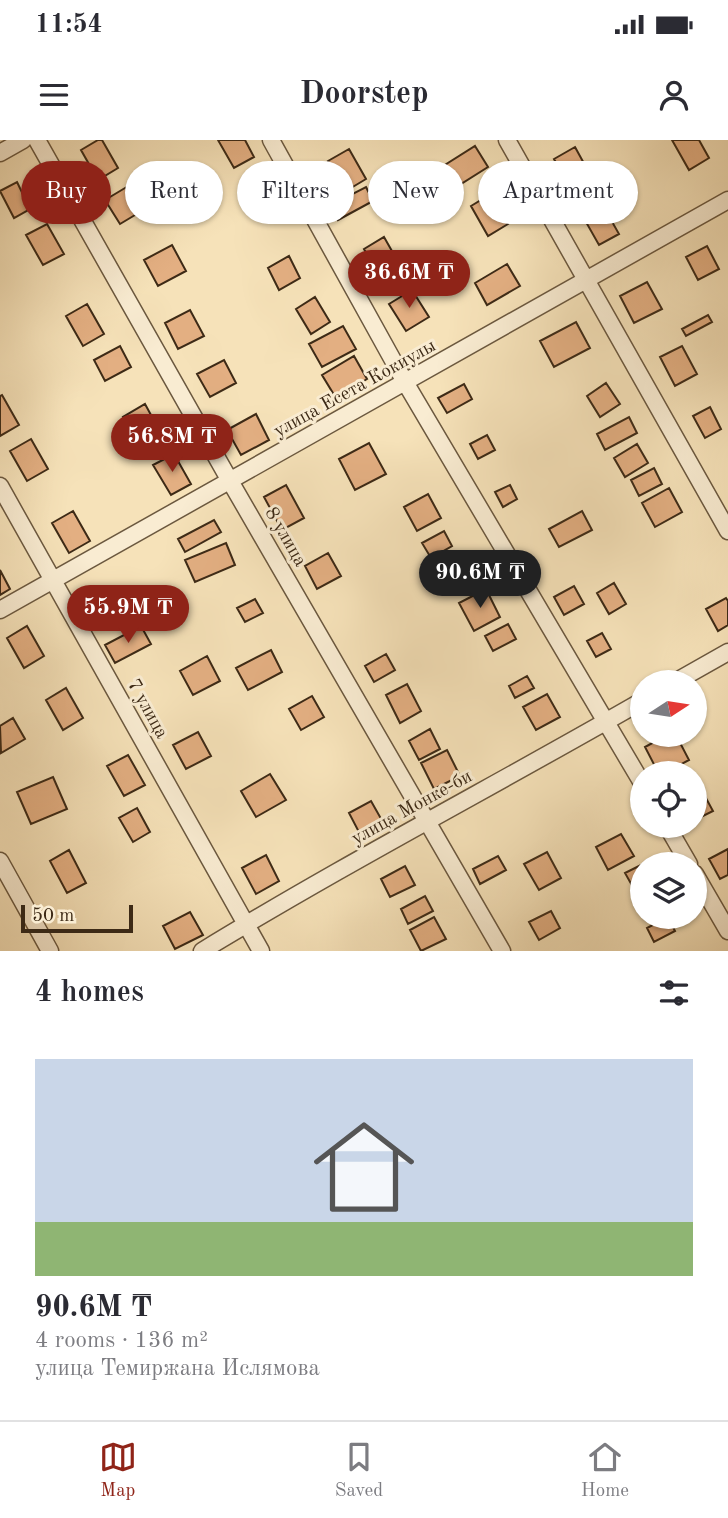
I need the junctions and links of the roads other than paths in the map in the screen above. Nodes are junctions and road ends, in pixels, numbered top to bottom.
1 (23, 140) edge
2 (37, 140) edge
3 (271, 140) edge
4 (507, 140) edge
5 (0, 153) edge
6 (728, 200) edge
7 (587, 280) junction
8 (405, 382) junction
9 (230, 481) junction
10 (0, 486) edge
11 (728, 531) edge
12 (53, 580) junction
13 (0, 610) edge
14 (728, 652) edge
15 (696, 670) edge
16 (630, 708) edge
17 (607, 722) junction
18 (630, 762) edge
19 (428, 820) junction
20 (0, 861) edge
21 (707, 895) edge
22 (245, 924) junction
23 (728, 931) edge
24 (50, 951) edge
25 (202, 951) edge
26 (261, 951) edge
27 (502, 951) edge

1 - 5 street
2 - 9 street, 8 улица
3 - 8 street
4 - 7 street
6 - 7 street, улица Есета Кокиулы
7 - 8 street, улица Есета Кокиулы
7 - 11 street
8 - 9 street, улица Есета Кокиулы
8 - 17 street
9 - 12 street, улица Есета Кокиулы
9 - 19 street, 8 улица
10 - 12 street, 7 улица
12 - 13 street, улица Есета Кокиулы
12 - 22 street, 7 улица
14 - 15 street
16 - 17 street, улица Монке-би
17 - 18 street
17 - 19 street, улица Монке-би
19 - 22 street, улица Монке-би
19 - 27 street, 8 улица
20 - 24 street
21 - 23 street
22 - 25 street, улица Монке-би
22 - 26 street, 7 улица

